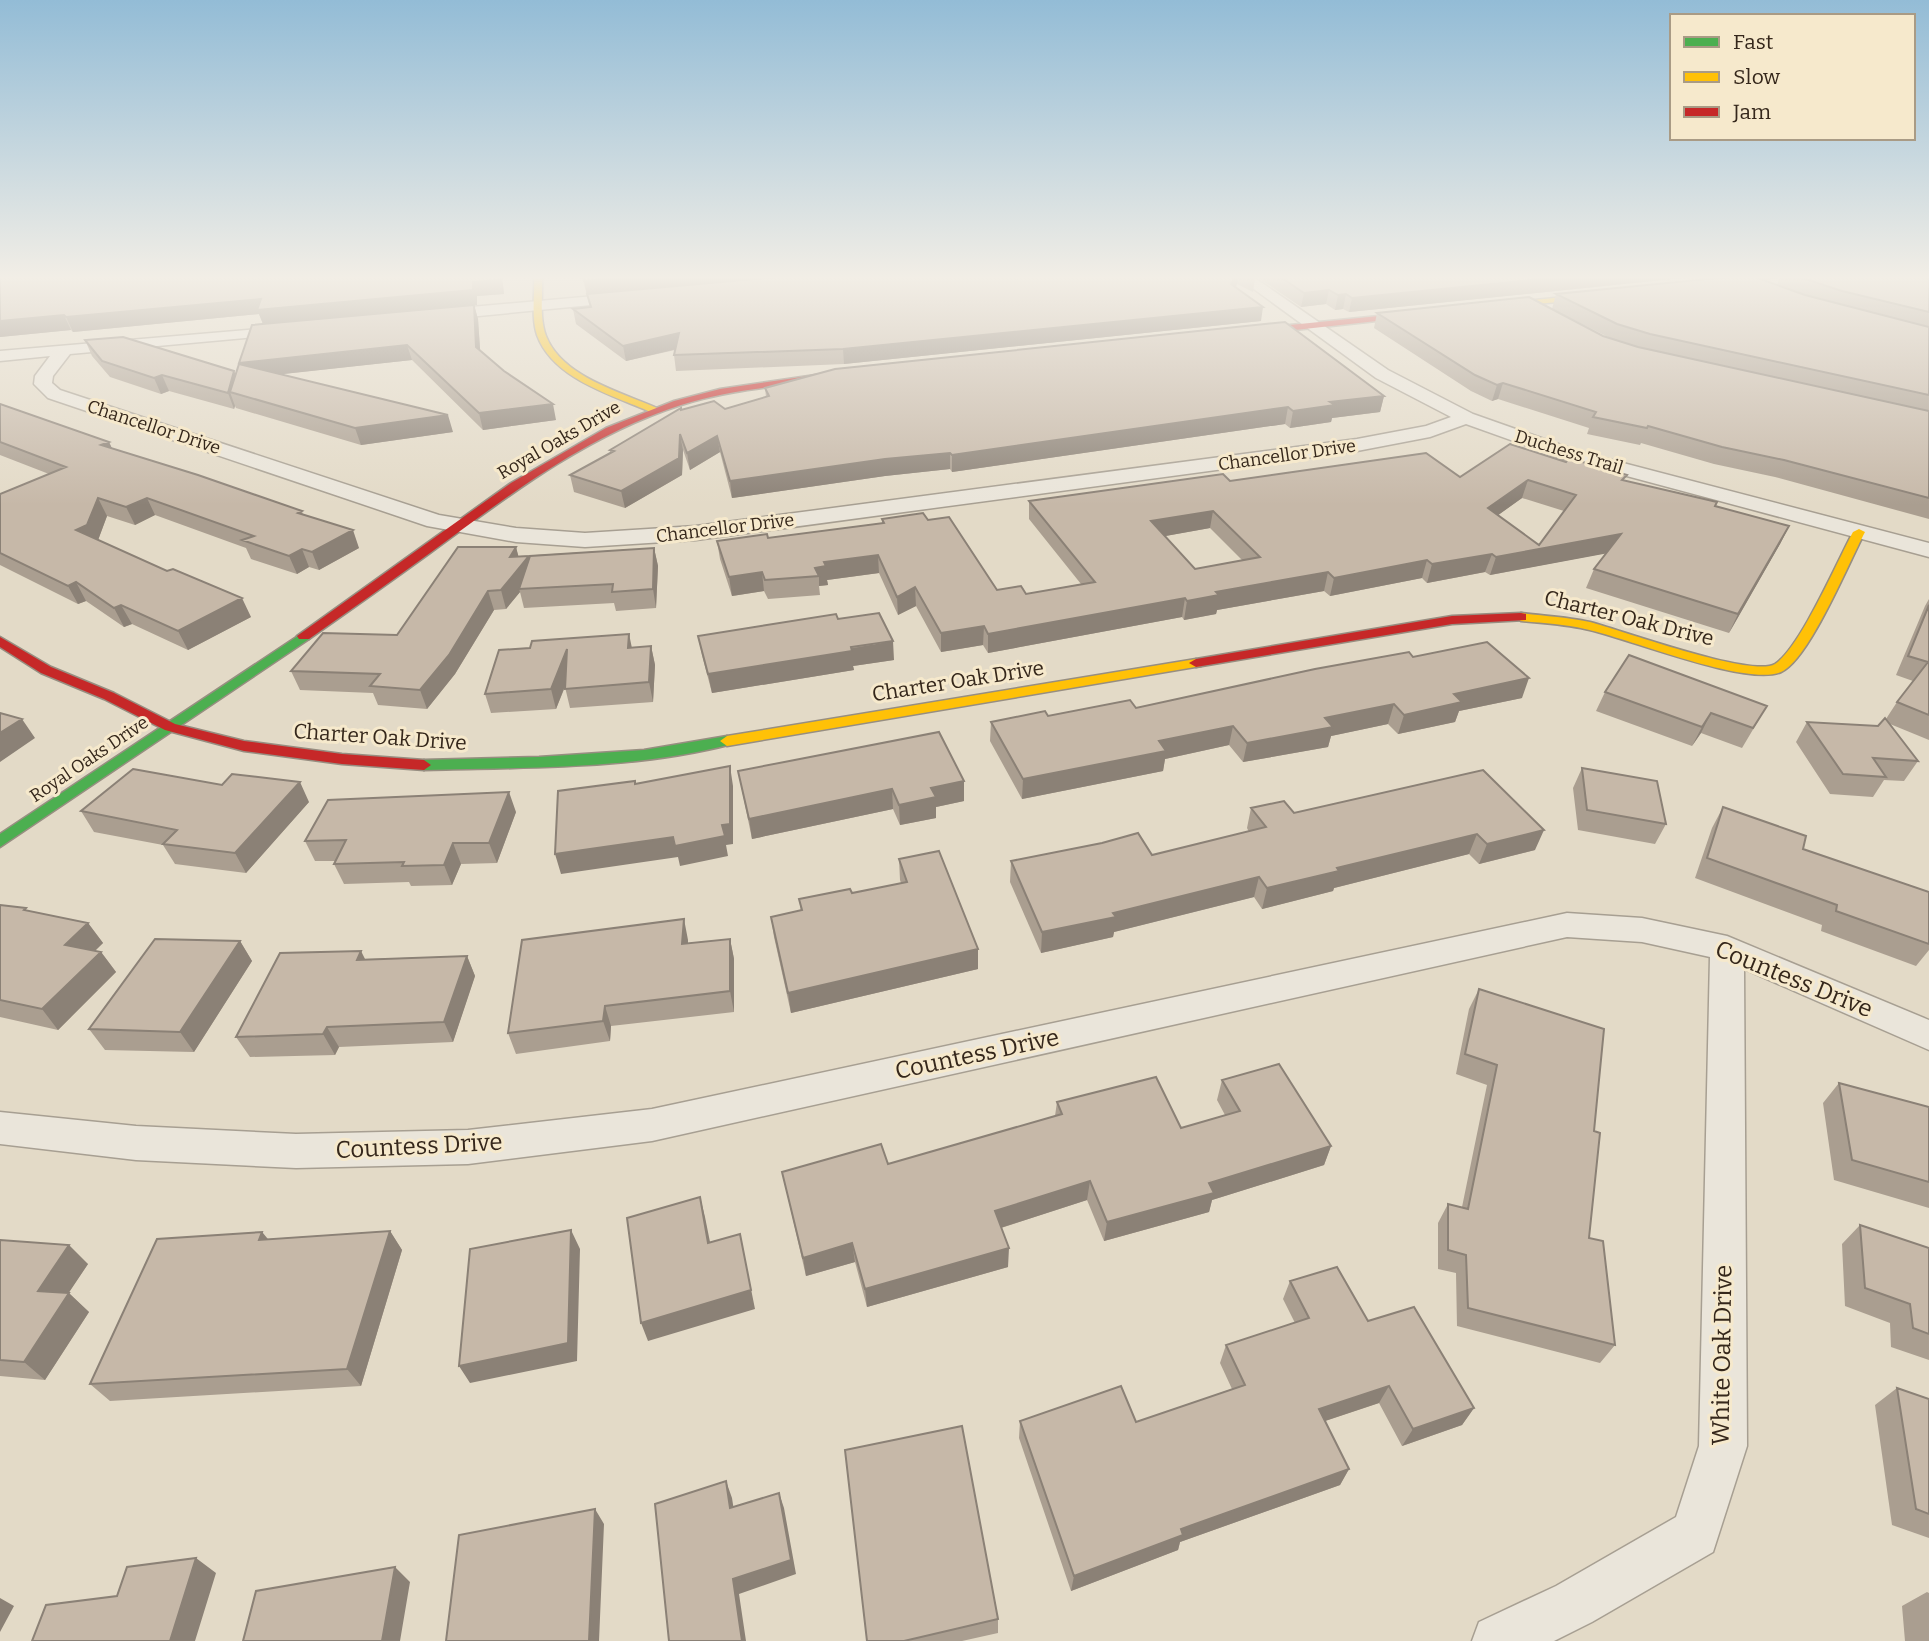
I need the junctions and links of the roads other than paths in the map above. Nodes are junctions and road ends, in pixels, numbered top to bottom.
1 (37, 353) edge
2 (63, 353) edge
3 (550, 353) edge
4 (1353, 353) edge
5 (0, 356) edge
6 (862, 372) edge
7 (654, 410) junction
8 (1466, 418) junction
9 (461, 525) junction
10 (1859, 532) junction
11 (1929, 550) edge
12 (0, 642) edge
13 (170, 727) junction
14 (0, 842) edge
15 (1727, 948) junction
16 (1929, 1036) edge
17 (0, 1128) edge
18 (1498, 1641) edge

1 - 5 street
2 - 9 street, Chancellor Drive
3 - 7 street
4 - 8 street, Duchess Trail
6 - 7 street, Royal Oaks Drive
7 - 9 street, Royal Oaks Drive
8 - 9 street, Chancellor Drive
8 - 10 street, Duchess Trail
9 - 13 street, Royal Oaks Drive
10 - 11 street, Duchess Trail
10 - 13 street, Charter Oak Drive
12 - 13 street, Charter Oak Drive
13 - 14 street, Royal Oaks Drive
15 - 16 street, Countess Drive
15 - 17 street, Countess Drive
15 - 18 street, White Oak Drive

